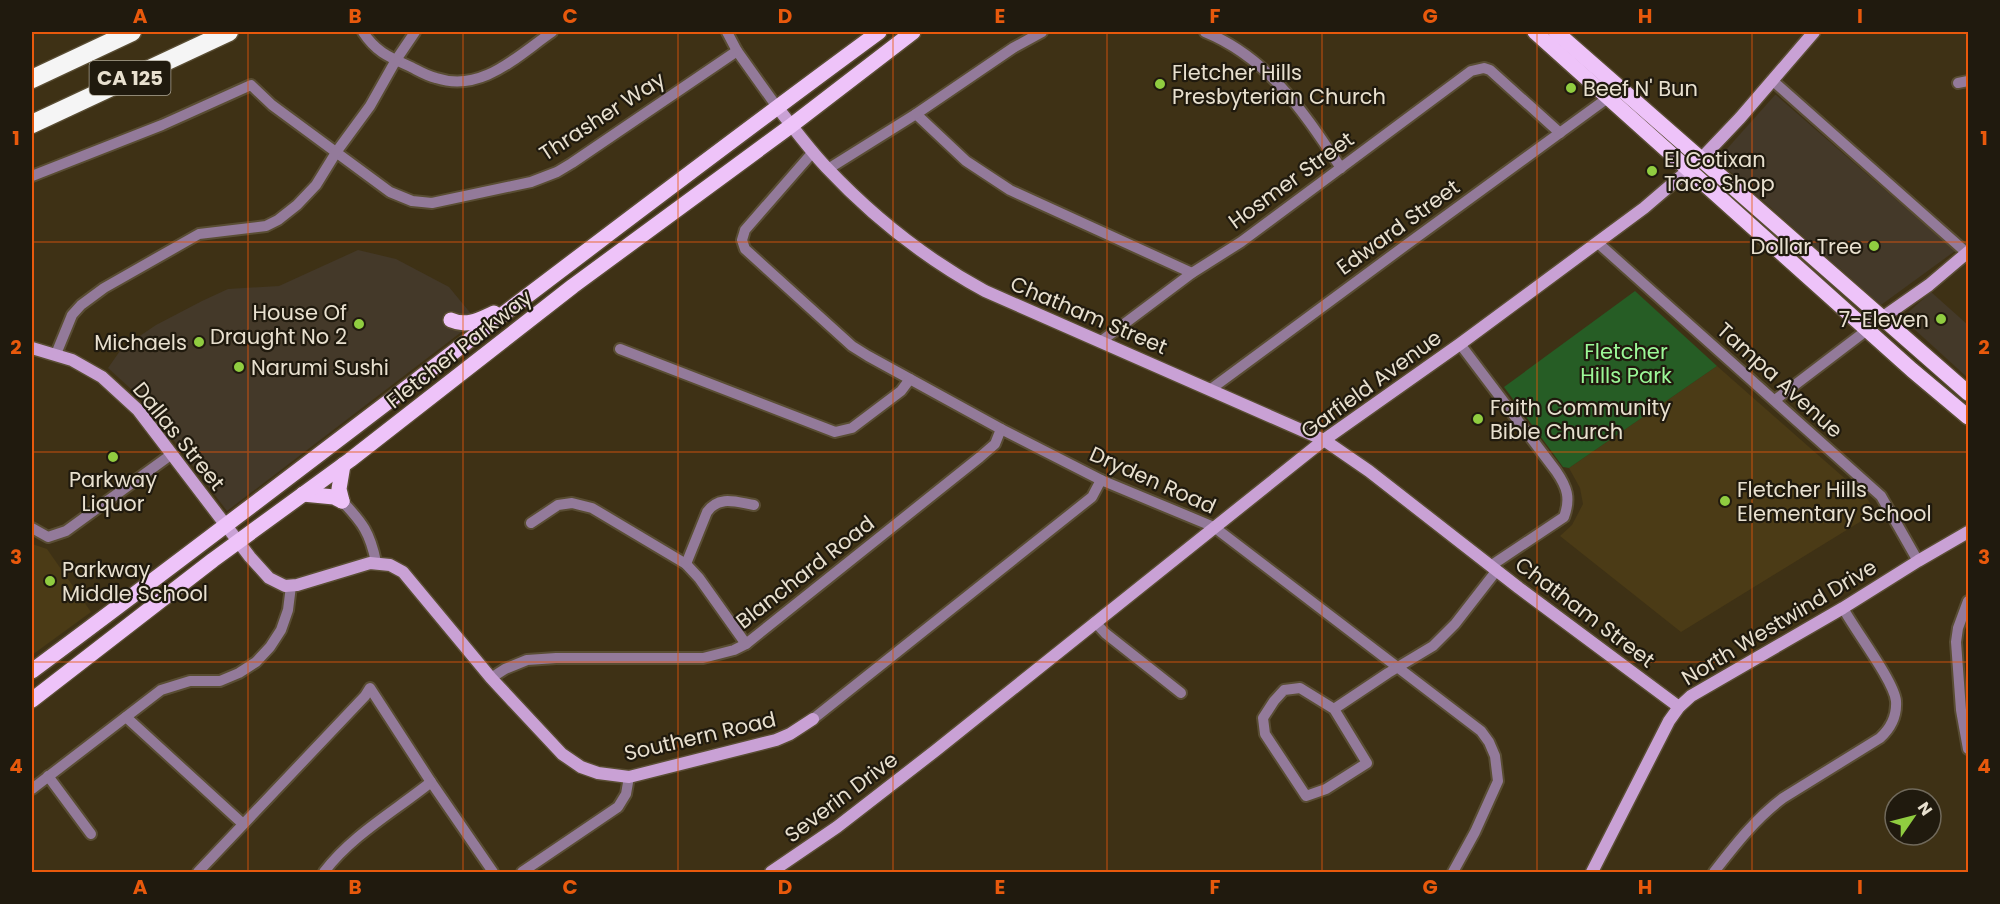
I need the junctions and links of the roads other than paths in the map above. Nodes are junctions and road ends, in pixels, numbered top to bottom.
1 (132, 32) edge
2 (229, 32) edge
3 (363, 32) edge
4 (415, 32) edge
5 (552, 32) edge
6 (727, 32) edge
7 (879, 32) edge
8 (913, 32) edge
9 (1042, 32) edge
10 (1205, 32) edge
11 (1535, 32) edge
12 (1556, 32) edge
13 (1814, 32) edge
14 (737, 51) junction
15 (396, 60) junction
16 (32, 79) edge
17 (1772, 81) junction
18 (1609, 97) junction
19 (777, 107) junction
20 (1645, 109) junction
21 (916, 114) junction
22 (32, 124) edge
23 (792, 125) junction
24 (1560, 133) junction
25 (337, 151) junction
26 (813, 152) junction
27 (1700, 160) junction
28 (1341, 168) junction
29 (828, 169) junction
30 (1688, 171) junction
31 (32, 176) edge
32 (1598, 243) junction
33 (1968, 253) edge
34 (1192, 273) junction
35 (518, 302) junction
36 (1848, 313) junction
37 (1882, 318) junction
38 (451, 320) dead end
39 (1867, 330) junction
40 (1905, 338) junction
41 (1100, 342) junction
42 (1460, 344) junction
43 (32, 348) edge
44 (620, 349) dead end
45 (57, 354) junction
46 (910, 379) junction
47 (1211, 389) junction
48 (1968, 393) edge
49 (1774, 400) junction
50 (1968, 417) edge
51 (1001, 429) junction
52 (1324, 440) junction
53 (172, 454) junction
54 (343, 465) junction
55 (1101, 480) junction
56 (303, 494) junction
57 (342, 501) junction
58 (754, 505) dead end
59 (531, 523) dead end
60 (226, 527) junction
61 (1214, 527) junction
62 (32, 528) edge
63 (1968, 532) edge
64 (239, 542) junction
65 (1918, 561) junction
66 (376, 562) junction
67 (686, 564) junction
68 (1494, 568) junction
69 (291, 586) junction
70 (1968, 601) edge
71 (1843, 608) junction
72 (1095, 622) junction
73 (746, 644) junction
74 (1396, 668) junction
75 (32, 671) edge
76 (491, 678) junction
77 (1181, 693) dead end
78 (32, 700) edge
79 (1679, 707) junction
80 (1334, 709) junction
81 (126, 717) junction
82 (813, 719) joint
83 (1968, 749) edge
84 (935, 751) joint
85 (48, 776) junction
86 (629, 777) junction
87 (431, 782) junction
88 (32, 789) edge
89 (243, 824) junction
90 (91, 834) dead end
91 (198, 873) edge
92 (324, 873) edge
93 (493, 873) edge
94 (522, 873) edge
95 (771, 873) edge
96 (1453, 873) edge
97 (1592, 873) edge
98 (1714, 873) edge

1 - 16 highway, CA 125
2 - 22 highway, CA 125
3 - 15 street
4 - 15 street
5 - 15 street
6 - 14 street, Chatham Street
7 - 19 main road, Fletcher Parkway
8 - 23 main road, Fletcher Parkway
9 - 21 street
10 - 28 street
11 - 18 main road
12 - 20 main road
13 - 17 street, Garfield Avenue
14 - 19 street, Chatham Street
14 - 25 street, Thrasher Way
15 - 25 street
17 - 27 street, Garfield Avenue
17 - 33 street
18 - 20 main road
18 - 24 street, Edward Street
18 - 30 main road
19 - 23 street, Chatham Street
19 - 35 main road, Fletcher Parkway
20 - 27 main road
21 - 29 street
21 - 34 street
23 - 26 street, Chatham Street
23 - 54 main road, Fletcher Parkway
24 - 28 street, Hosmer Street
24 - 47 street, Edward Street
25 - 31 street, Thrasher Way
25 - 45 street
26 - 29 street, Chatham Street
26 - 46 street, Dryden Road
27 - 30 street, Garfield Avenue
27 - 37 main road
28 - 34 street, Hosmer Street
29 - 41 street, Chatham Street
30 - 32 street, Garfield Avenue
30 - 36 main road
32 - 42 street, Garfield Avenue
32 - 49 street, Tampa Avenue
33 - 37 street
34 - 41 street, Hosmer Street
35 - 38 main road
35 - 60 main road, Fletcher Parkway
36 - 37 main road
36 - 39 main road
37 - 40 main road
39 - 40 main road
39 - 49 street
39 - 50 main road
40 - 48 main road
41 - 47 street, Chatham Street
42 - 52 street, Garfield Avenue
42 - 68 street
43 - 45 street, Dallas Street
44 - 46 street
45 - 53 street, Dallas Street
46 - 51 street, Dryden Road
47 - 52 street, Chatham Street
49 - 65 street, Tampa Avenue
51 - 55 street, Dryden Road
51 - 73 street, Blanchard Road
52 - 61 street, Garfield Avenue
52 - 68 street, Chatham Street
53 - 60 street, Dallas Street
53 - 62 street
54 - 56 main road, Fletcher Parkway
54 - 57 main road
55 - 61 street, Dryden Road
55 - 82 street, Southern Road
56 - 57 main road
56 - 64 main road, Fletcher Parkway
57 - 66 street
58 - 67 street
59 - 67 street
60 - 64 street
60 - 75 main road, Fletcher Parkway
61 - 72 street, Garfield Avenue
61 - 74 street, Dryden Road
63 - 65 street, North Westwind Drive
64 - 69 street
64 - 78 main road, Fletcher Parkway
65 - 71 street, North Westwind Drive
66 - 69 street
66 - 76 street, Southern Road
67 - 73 street
68 - 74 street
68 - 79 street, Chatham Street
69 - 81 street
70 - 83 street
71 - 79 street, North Westwind Drive
71 - 98 street
72 - 77 street
72 - 84 street, Garfield Avenue
73 - 76 street, Blanchard Road
74 - 80 street
74 - 96 street, Dryden Road
76 - 86 street, Southern Road
79 - 97 street, North Westwind Drive
80 - 80 street
81 - 85 street
81 - 89 street
82 - 86 street, Southern Road
84 - 95 street, Severin Drive
85 - 88 street
85 - 90 street
86 - 94 street
87 - 89 street
87 - 92 street
87 - 93 street
89 - 91 street

